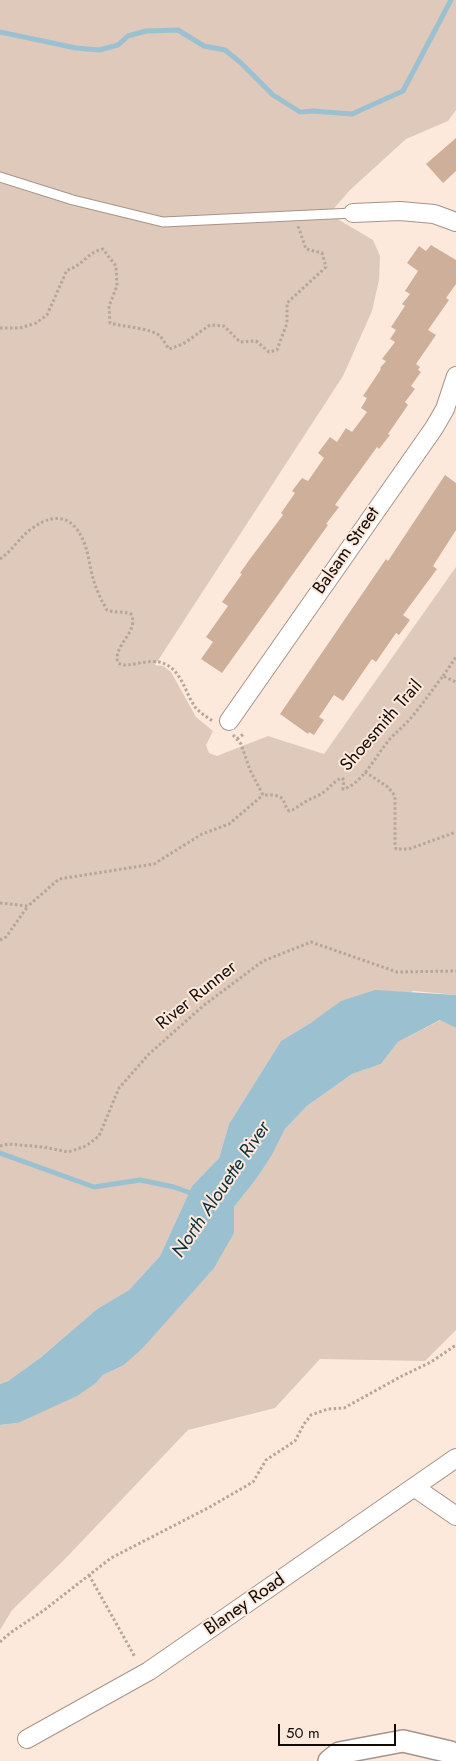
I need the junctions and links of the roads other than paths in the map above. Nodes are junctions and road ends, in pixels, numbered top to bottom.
1 (0, 177) edge
2 (354, 213) joint
3 (456, 222) edge
4 (456, 376) edge
5 (226, 726) road end
6 (456, 1458) edge
7 (414, 1487) junction
8 (456, 1516) edge
9 (27, 1739) dead end
10 (456, 1756) edge
11 (329, 1761) edge

1 - 2 lane
2 - 3 street
4 - 5 street, Balsam Street
6 - 7 street, Blaney Road
7 - 8 street
7 - 9 street, Blaney Road
10 - 11 street

